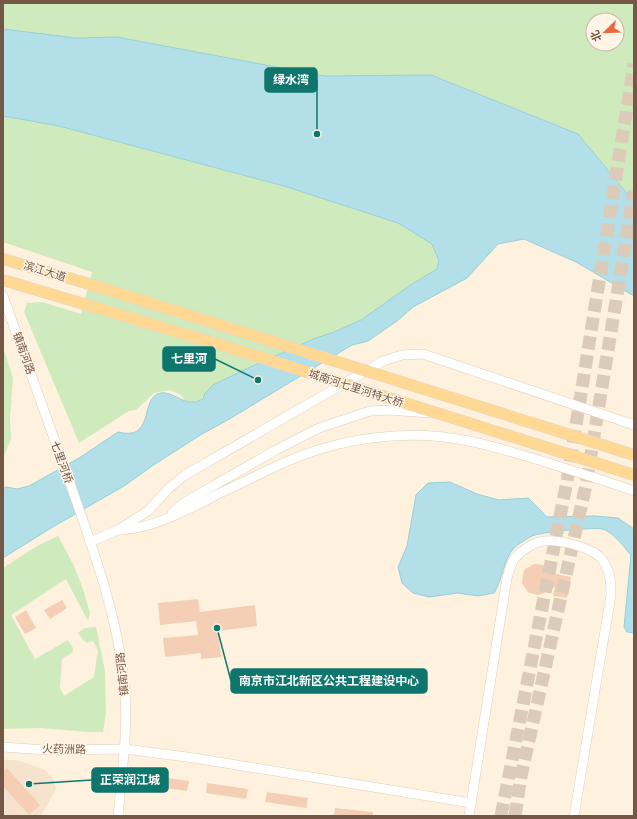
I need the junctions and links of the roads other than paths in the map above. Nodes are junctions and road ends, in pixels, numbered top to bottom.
1 (3, 259) edge
2 (3, 280) edge
3 (86, 283) joint
4 (3, 296) edge
5 (77, 302) joint
6 (36, 388) joint
7 (440, 414) junction
8 (634, 425) edge
9 (634, 456) edge
10 (634, 475) edge
11 (634, 490) edge
12 (163, 520) junction
13 (118, 530) junction
14 (89, 539) junction
15 (3, 747) edge
16 (125, 749) junction
17 (471, 803) junction
18 (118, 816) edge
19 (469, 816) edge
20 (574, 816) edge

1 - 3 main road, 滨江大道
2 - 5 main road, 滨江大道
3 - 9 main road, 城南河七里河特大桥, bridge
4 - 6 street, 镇南河路
5 - 7 main road, 城南河七里河特大桥, bridge
6 - 14 street, 七里河桥
7 - 10 main road, 城南河七里河特大桥, bridge
7 - 12 street, bridge
8 - 13 street
11 - 12 street
12 - 13 street
13 - 14 street
14 - 16 street, 镇南河路
15 - 16 street, 火药洲路
16 - 17 street, 火药洲路
16 - 18 street, 镇南河路
17 - 19 street
17 - 20 street

